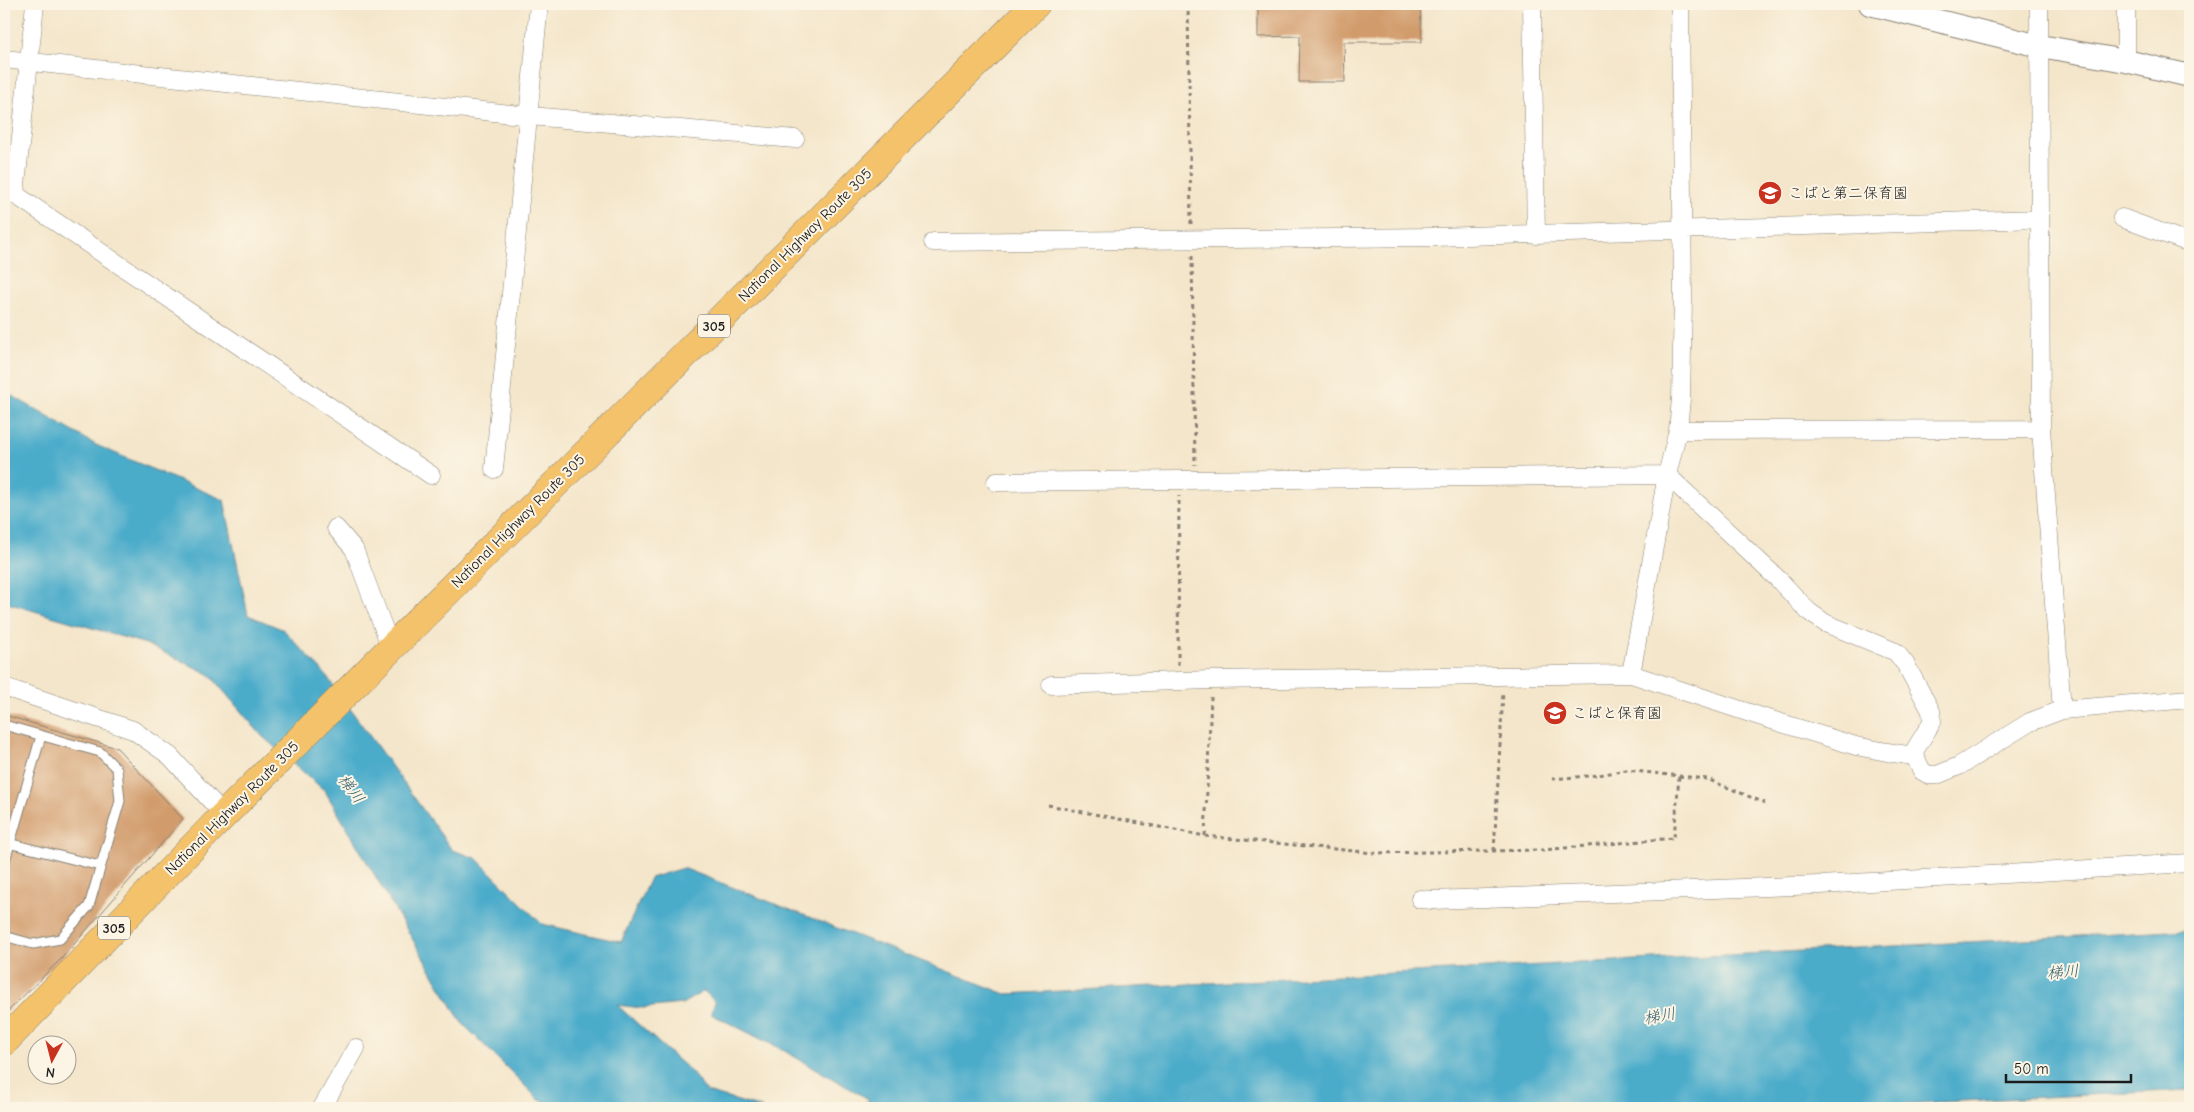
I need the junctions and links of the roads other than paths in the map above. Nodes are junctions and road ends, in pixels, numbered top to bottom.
1 (35, 4) edge
2 (539, 4) edge
3 (1036, 4) edge
4 (1532, 4) edge
5 (1680, 4) edge
6 (1870, 4) edge
7 (2039, 4) edge
8 (2126, 4) edge
9 (2040, 46) junction
10 (4, 59) edge
11 (2126, 61) junction
12 (28, 62) junction
13 (2190, 76) edge
14 (530, 116) junction
15 (795, 139) dead end
16 (9, 190) edge
17 (2122, 218) dead end
18 (2040, 219) junction
19 (1682, 231) junction
20 (1536, 235) junction
21 (933, 242) dead end
22 (2190, 243) edge
23 (2041, 429) junction
24 (1678, 430) junction
25 (494, 469) dead end
26 (431, 475) dead end
27 (1667, 475) junction
28 (996, 482) dead end
29 (336, 528) dead end
30 (386, 654) junction
31 (1631, 674) junction
32 (1051, 685) dead end
33 (4, 687) edge
34 (2190, 699) edge
35 (2062, 710) junction
36 (4, 725) edge
37 (41, 736) junction
38 (1913, 753) junction
39 (229, 811) junction
40 (7, 843) edge
41 (2190, 863) edge
42 (4, 864) edge
43 (100, 866) junction
44 (1420, 898) dead end
45 (4, 936) edge
46 (4, 1042) edge
47 (356, 1048) dead end
48 (322, 1108) edge

1 - 12 street
2 - 14 street
3 - 30 highway, National Highway Route 305 / 305
4 - 20 street
5 - 19 street
6 - 9 street
7 - 9 street
8 - 11 street
9 - 11 street
9 - 18 street
10 - 12 street
11 - 13 street
12 - 14 street
12 - 16 street
14 - 15 street
14 - 25 street
16 - 26 street
17 - 22 street
18 - 19 street
18 - 23 street
19 - 20 street
19 - 24 street
20 - 21 street
23 - 24 street
23 - 35 street
24 - 27 street
27 - 28 street
27 - 31 street
27 - 38 street
29 - 30 street
30 - 39 highway, National Highway Route 305 / 305
31 - 32 street
31 - 38 street
33 - 39 street
34 - 35 street
35 - 38 street
36 - 37 lane
37 - 40 lane
37 - 43 lane
39 - 46 highway, National Highway Route 305 / 305
40 - 42 lane
40 - 43 lane
41 - 44 street
43 - 45 lane
47 - 48 street

